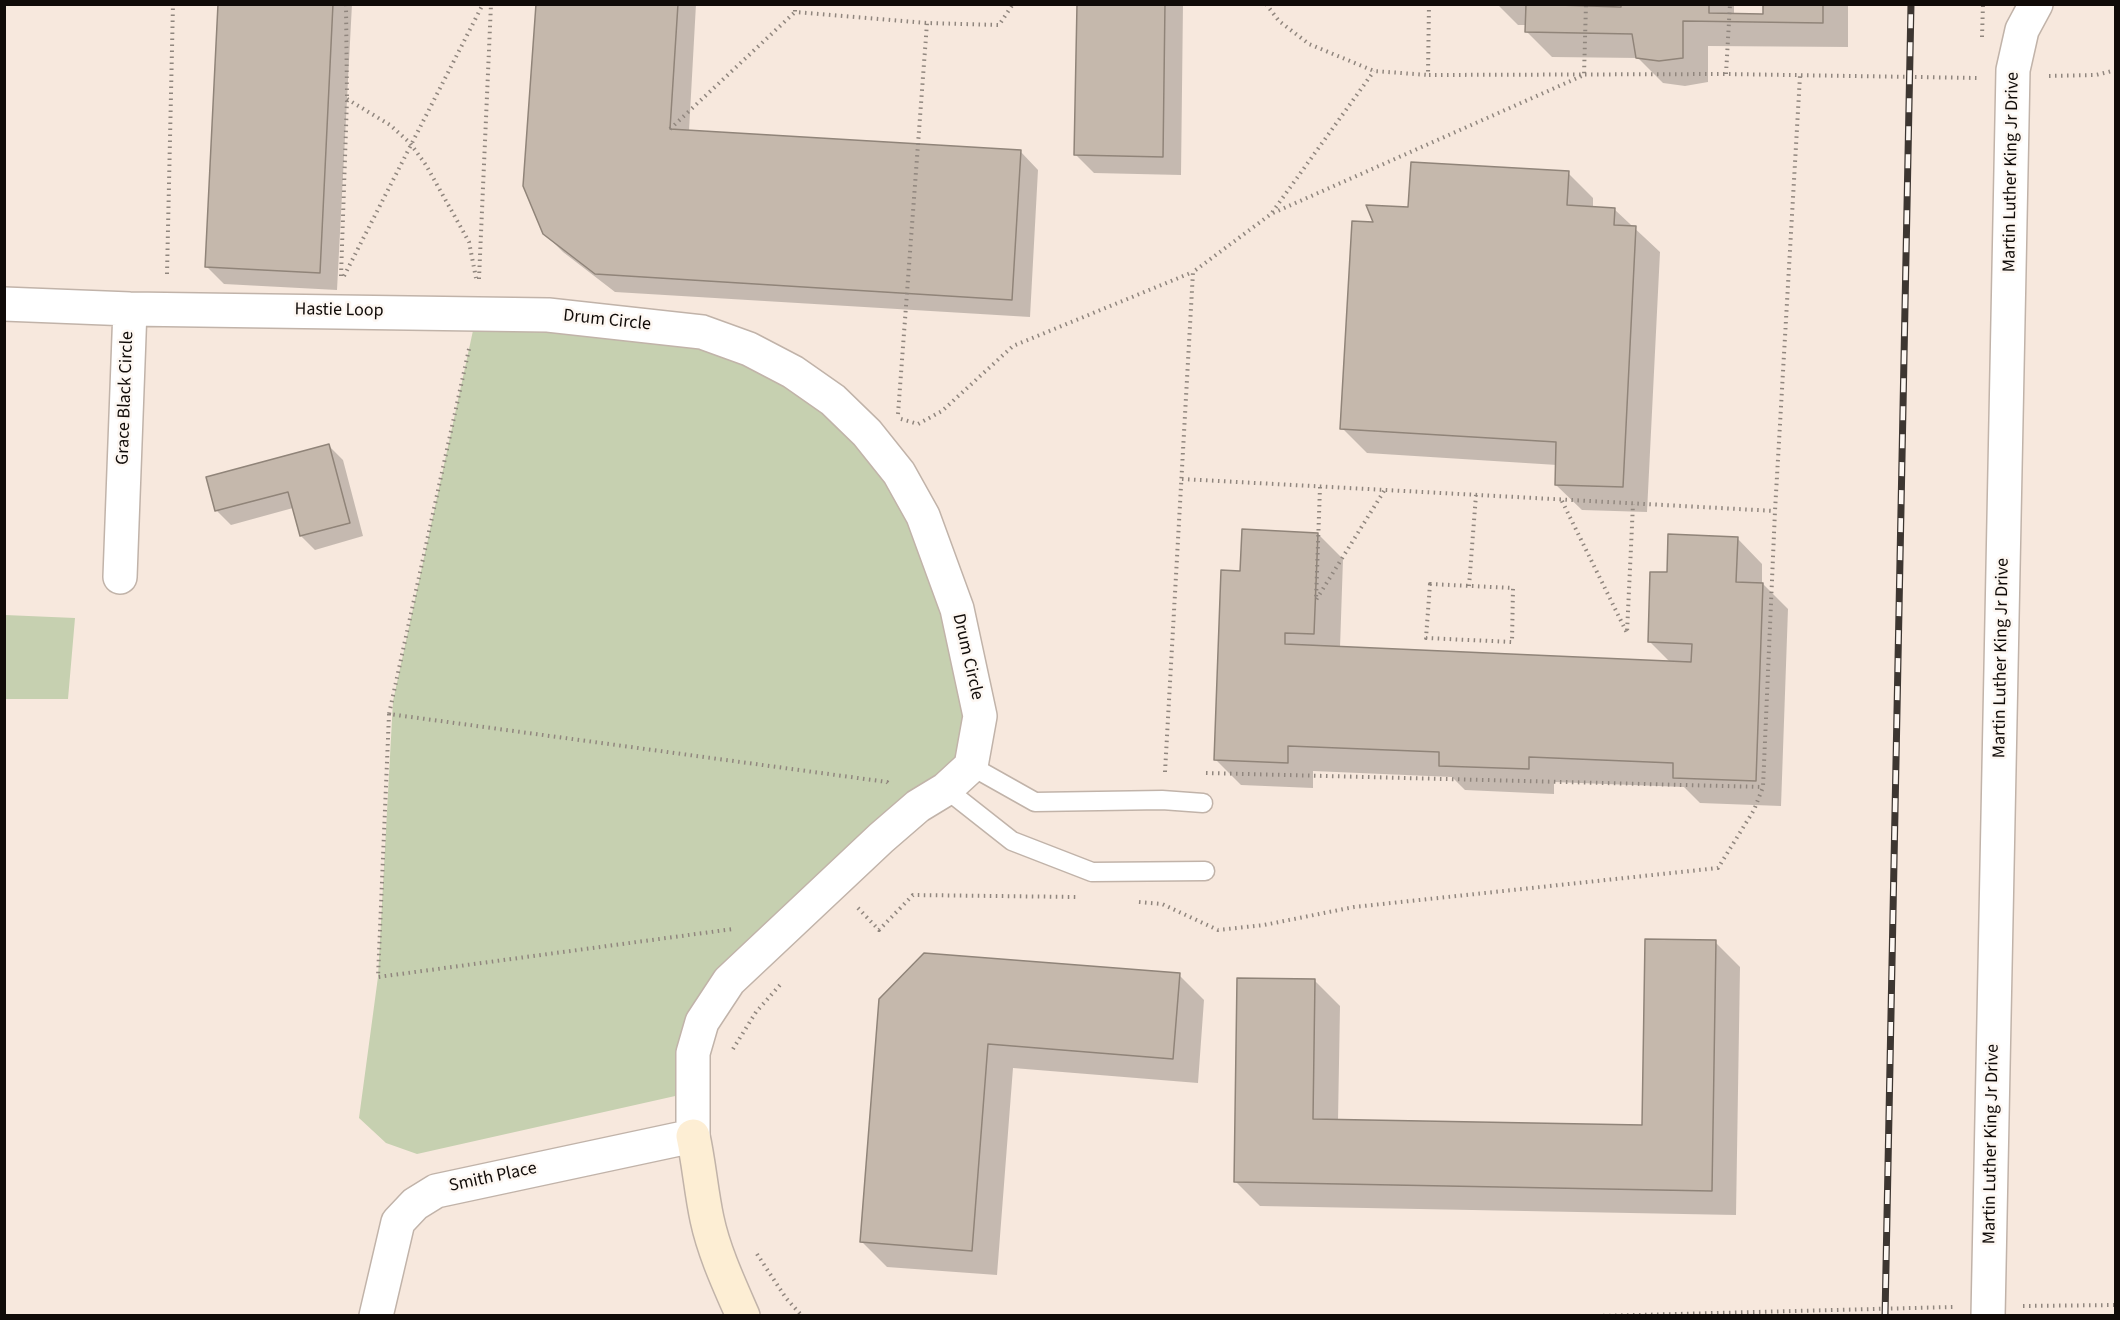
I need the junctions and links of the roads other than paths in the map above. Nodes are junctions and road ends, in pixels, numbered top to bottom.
1 (2036, 4) edge
2 (4, 304) edge
3 (130, 309) junction
4 (548, 315) joint
5 (120, 577) dead end
6 (970, 766) junction
7 (946, 789) junction
8 (1203, 803) dead end
9 (1205, 871) dead end
10 (693, 1136) junction
11 (376, 1316) edge
12 (743, 1316) edge
13 (1989, 1316) edge

1 - 13 street, Martin Luther King Jr Drive
2 - 3 street, Grace Black Circle
3 - 4 street, Hastie Loop
3 - 5 street, Grace Black Circle
4 - 6 street, Drum Circle
6 - 7 street
6 - 8 lane
7 - 9 lane
7 - 10 street
10 - 11 street, Smith Place
10 - 12 street

